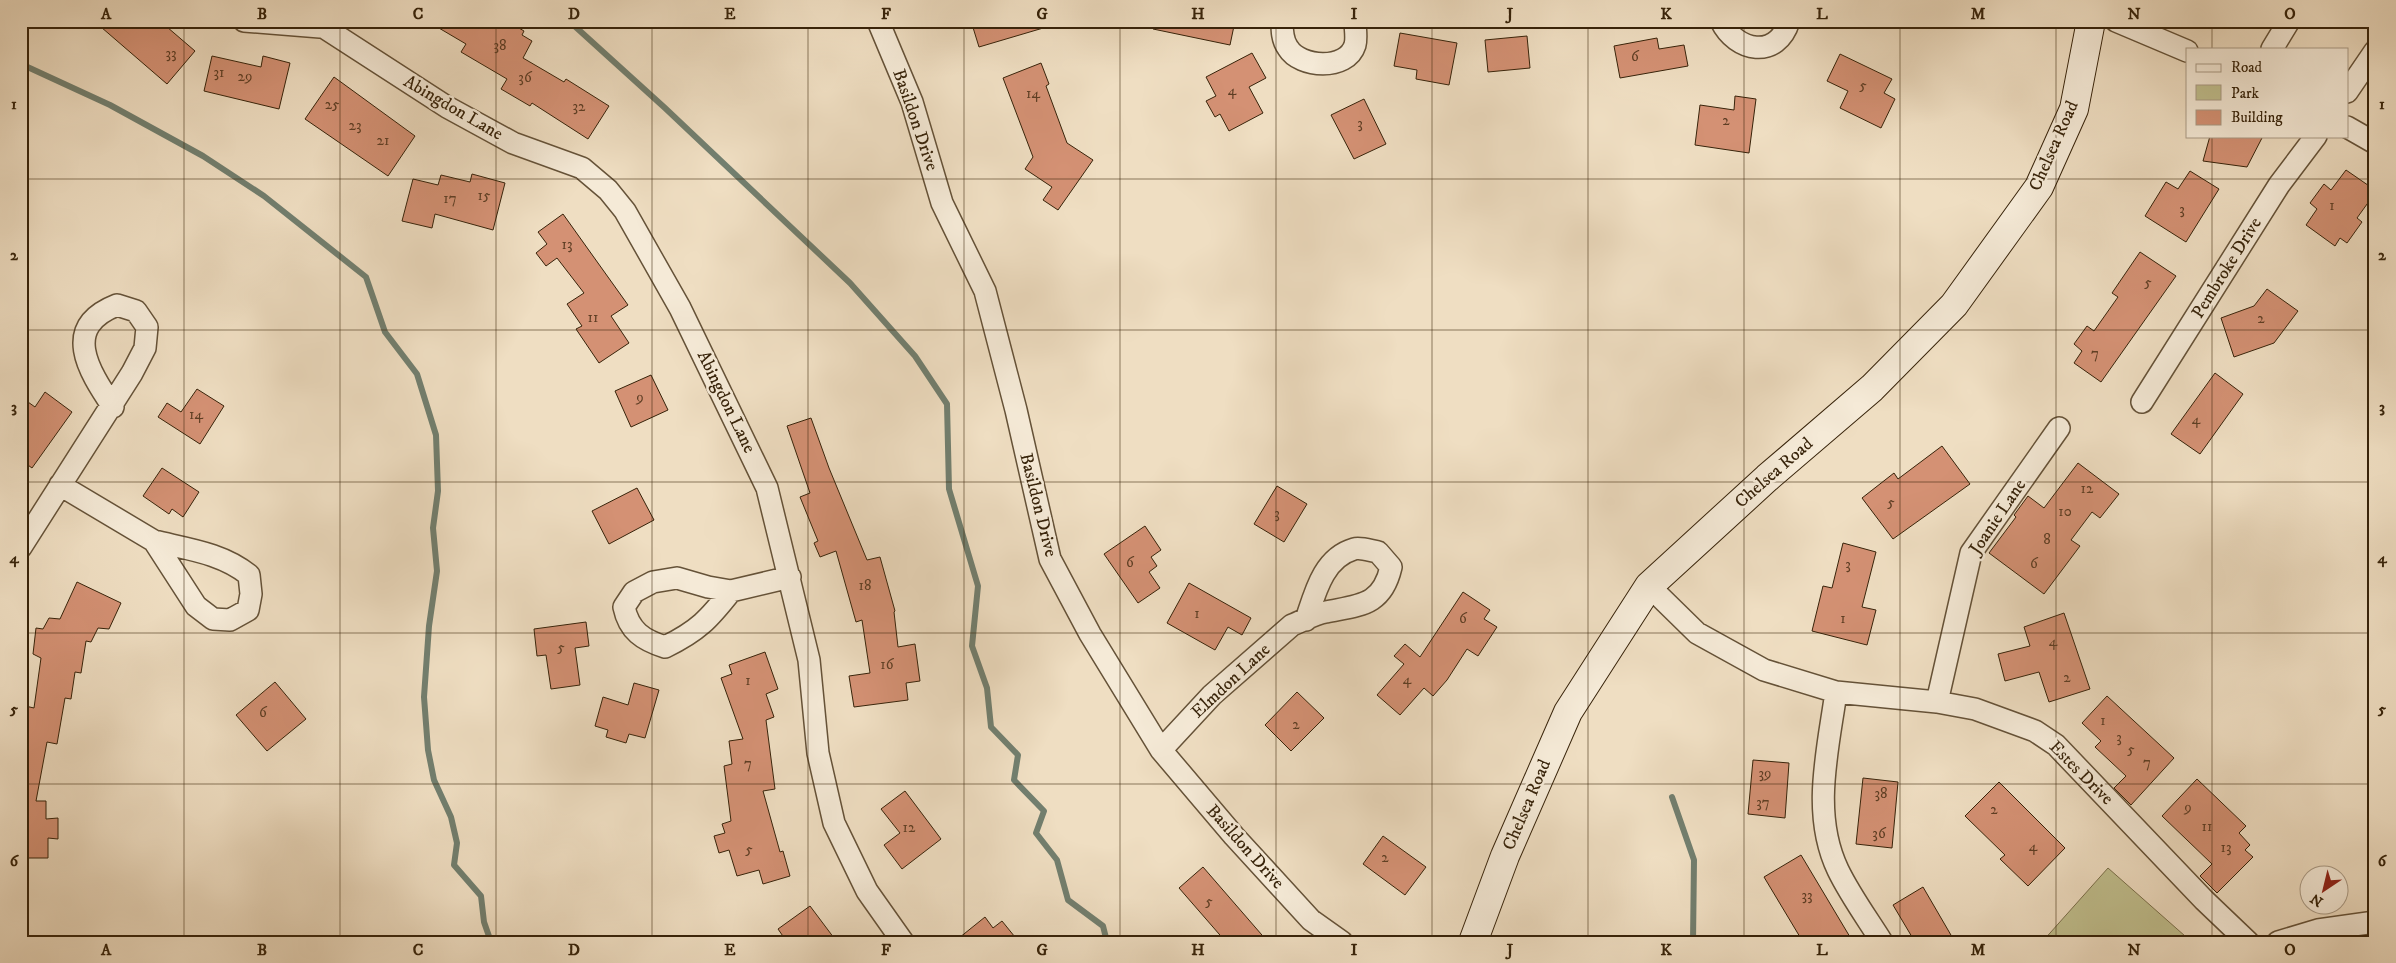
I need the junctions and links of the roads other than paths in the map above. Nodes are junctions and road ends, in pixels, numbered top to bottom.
1 (244, 21) edge
2 (878, 21) edge
3 (1282, 21) edge
4 (1355, 21) edge
5 (1720, 21) edge
6 (1789, 21) edge
7 (2090, 21) edge
8 (2116, 21) edge
9 (2290, 21) edge
10 (317, 24) edge
11 (2273, 48) edge
12 (2375, 50) edge
13 (2186, 51) edge
14 (2348, 90) edge
15 (2348, 128) edge
16 (2315, 138) edge
17 (2375, 143) edge
18 (2142, 402) dead end
19 (113, 407) dead end
20 (2059, 428) dead end
21 (60, 485) junction
22 (154, 541) junction
23 (21, 547) edge
24 (790, 576) junction
25 (1649, 586) junction
26 (731, 591) junction
27 (1306, 620) dead end
28 (1836, 692) junction
29 (1937, 702) junction
30 (1161, 750) junction
31 (2375, 922) edge
32 (903, 942) edge
33 (1342, 942) edge
34 (1474, 942) edge
35 (1882, 942) edge
36 (2248, 942) edge
37 (2278, 942) edge

1 - 10 street, Abingdon Lane
2 - 30 street, Basildon Drive
3 - 4 street
5 - 6 street
7 - 25 street, Chelsea Road
8 - 13 street
9 - 11 street
10 - 24 street, Abingdon Lane
12 - 14 street
15 - 17 street
16 - 18 street, Pembroke Drive
19 - 21 street
20 - 29 street, Joanie Lane
21 - 22 street
21 - 23 street
22 - 22 street
24 - 26 street
24 - 32 street, Abingdon Lane
25 - 28 street, Estes Drive
25 - 34 street, Chelsea Road
26 - 26 street
27 - 30 street, Elmdon Lane
28 - 29 street, Estes Drive
28 - 35 street
29 - 36 street, Estes Drive
30 - 33 street, Basildon Drive
31 - 37 street

